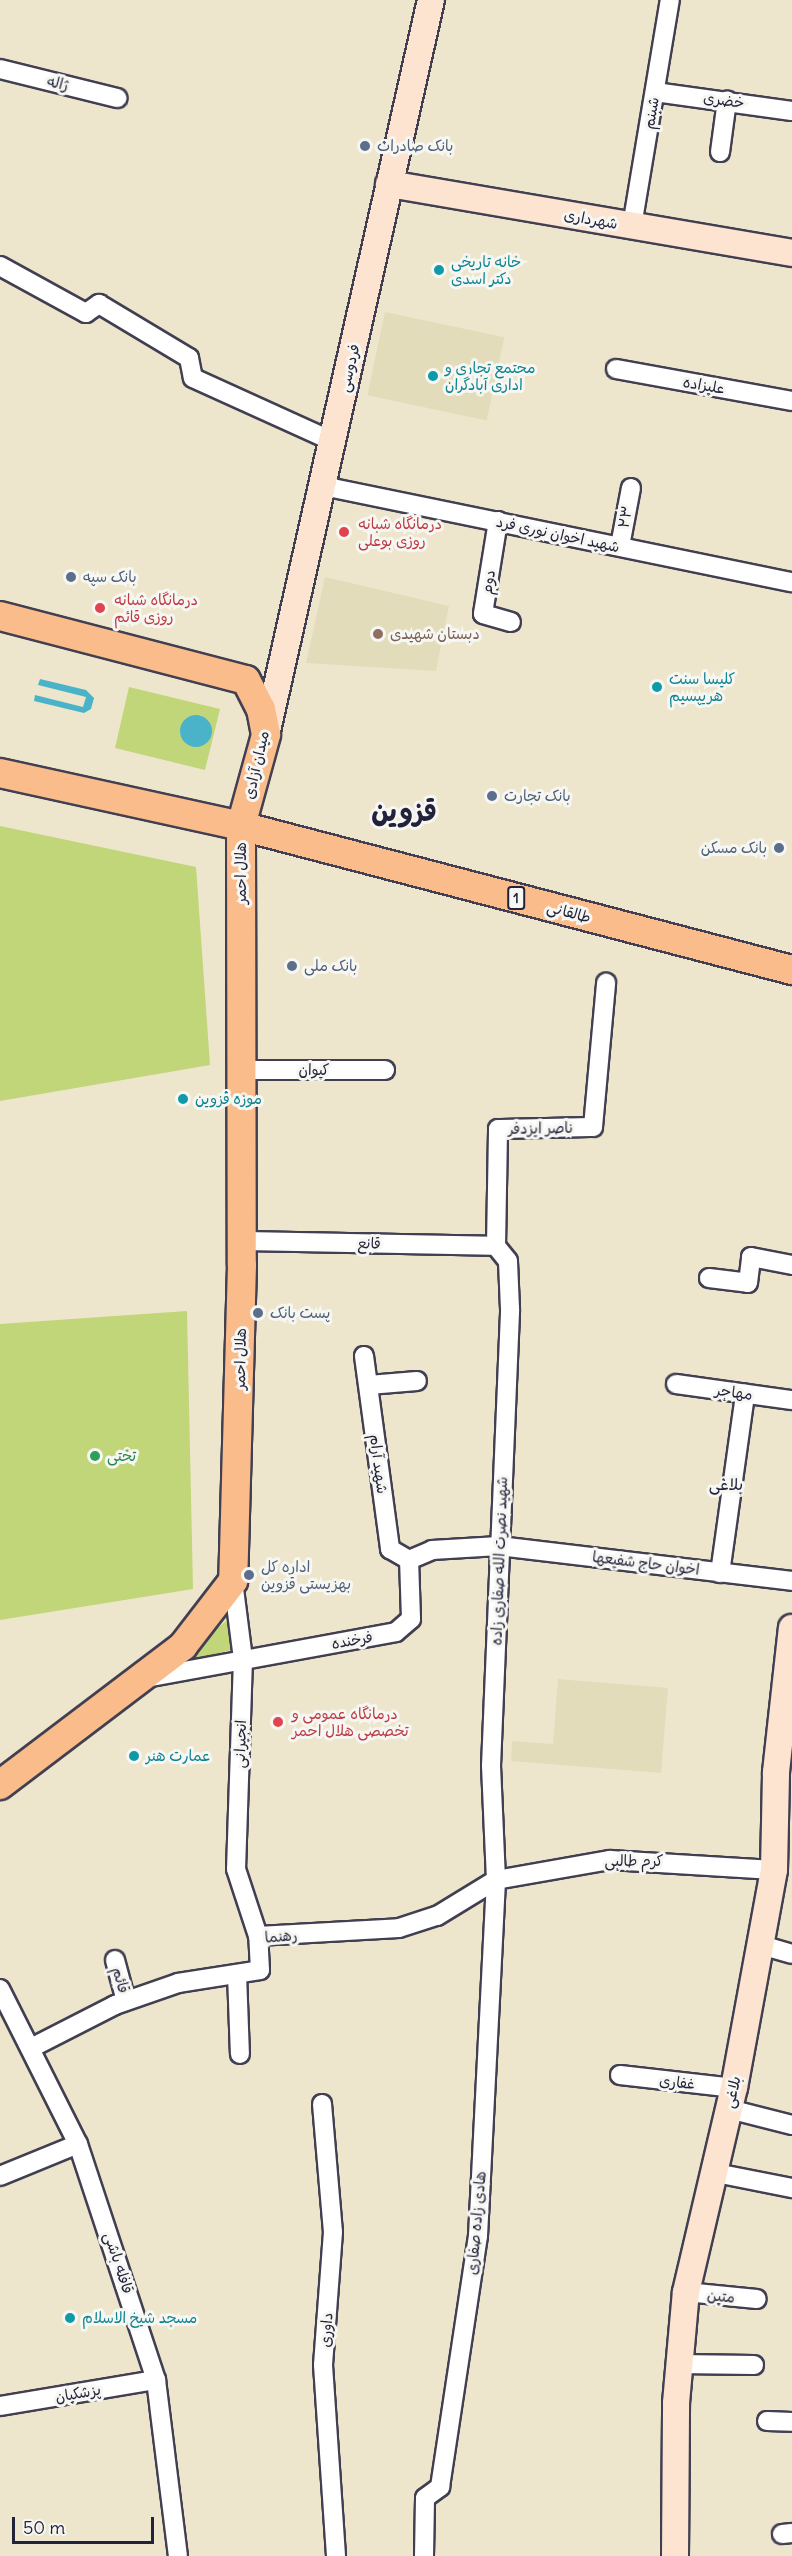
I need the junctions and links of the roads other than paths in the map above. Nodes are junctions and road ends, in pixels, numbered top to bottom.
1 (431, 0) edge
2 (670, 0) edge
3 (0, 69) edge
4 (655, 92) junction
5 (117, 98) dead end
6 (726, 100) junction
7 (792, 111) edge
8 (720, 152) dead end
9 (389, 184) junction
10 (632, 226) junction
11 (792, 253) edge
12 (0, 266) edge
13 (616, 369) dead end
14 (792, 401) edge
15 (332, 441) junction
16 (323, 486) junction
17 (631, 488) dead end
18 (498, 521) junction
19 (620, 546) junction
20 (792, 582) edge
21 (0, 616) edge
22 (511, 622) dead end
23 (266, 735) junction
24 (0, 772) edge
25 (241, 826) junction
26 (792, 970) edge
27 (606, 983) dead end
28 (242, 1070) junction
29 (385, 1070) dead end
30 (242, 1241) junction
31 (496, 1245) junction
32 (792, 1265) edge
33 (709, 1278) dead end
34 (364, 1356) dead end
35 (417, 1381) dead end
36 (676, 1384) dead end
37 (369, 1385) junction
38 (745, 1394) junction
39 (792, 1400) edge
40 (499, 1546) junction
41 (409, 1560) junction
42 (720, 1573) junction
43 (233, 1581) junction
44 (792, 1581) edge
45 (792, 1628) edge
46 (243, 1659) junction
47 (138, 1680) junction
48 (786, 1748) edge
49 (0, 1785) edge
50 (774, 1870) junction
51 (496, 1880) junction
52 (258, 1936) junction
53 (761, 1945) junction
54 (792, 1954) edge
55 (115, 1960) dead end
56 (237, 1974) junction
57 (0, 1989) edge
58 (126, 2001) junction
59 (31, 2048) junction
60 (240, 2054) dead end
61 (620, 2076) dead end
62 (731, 2098) junction
63 (322, 2103) dead end
64 (792, 2125) edge
65 (78, 2144) junction
66 (711, 2172) junction
67 (0, 2176) edge
68 (792, 2187) edge
69 (686, 2292) junction
70 (757, 2299) dead end
71 (678, 2364) junction
72 (754, 2365) dead end
73 (156, 2380) junction
74 (0, 2406) edge
75 (767, 2421) dead end
76 (792, 2422) edge
77 (177, 2556) edge
78 (336, 2556) edge
79 (424, 2556) edge
80 (675, 2556) edge

1 - 9 main road, فردوسی
2 - 4 street, شبنم
3 - 5 street, ژاله
4 - 6 street, خضری
4 - 10 street, شبنم
6 - 7 street, خضری
6 - 8 street
9 - 10 main road, شهرداری
9 - 15 main road, فردوسی
10 - 11 main road, شهرداری
12 - 15 street
13 - 14 street, علیزاده
15 - 16 main road, فردوسی
16 - 18 street, شهید اخوان نوری فرد
16 - 23 main road, فردوسی
17 - 19 street, ۲۳
18 - 19 street, شهید اخوان نوری فرد
18 - 22 street, دوم
19 - 20 street, شهید اخوان نوری فرد
21 - 23 main road, میدان آزادی
23 - 25 main road, میدان آزادی
24 - 25 main road
25 - 26 main road, طالقانی / 1
25 - 28 main road, هلال احمر
27 - 31 street, ناصر ایزدفر
28 - 29 street, کیوان
28 - 30 main road, هلال احمر
30 - 31 street, قانع
30 - 43 main road, هلال احمر
31 - 40 street, شهید نصرت الله صفاری زاده
32 - 33 street
34 - 37 street, شهید آرام
35 - 37 street
36 - 38 street, مهاجر
37 - 41 street, شهید آرام
38 - 39 street, مهاجر
38 - 42 street
40 - 41 street
40 - 42 street, اخوان حاج شفیعها
40 - 51 street, شهید نصرت الله صفاری زاده
41 - 46 street, فرخنده
42 - 44 street, اخوان حاج شفیعها
43 - 46 street, انجیرانی
43 - 47 main road
45 - 48 main road, بلاغی
46 - 47 street, فرخنده
46 - 52 street, انجیرانی
47 - 49 main road
48 - 50 main road, بلاغی
50 - 51 street, کرم طالبی
50 - 53 main road, بلاغی
51 - 52 street, رهنما
51 - 79 street, هادی زاده صفاری
52 - 56 street, رهنما
53 - 54 street
53 - 62 main road, بلاغی
55 - 58 street, قائم
56 - 58 street, رهنما
56 - 60 street
57 - 59 street, قافله باشی
58 - 59 street, رهنما
59 - 65 street, قافله باشی
61 - 62 street, غفاری
62 - 64 street, غفاری
62 - 66 main road, بلاغی
63 - 78 street, داوری
65 - 67 street
65 - 73 street, قافله باشی
66 - 68 street
66 - 69 main road, بلاغی
69 - 70 street, متین
69 - 71 main road, بلاغی
71 - 72 street
71 - 80 main road, بلاغی
73 - 74 street, پزشکیان
73 - 77 street, قافله باشی
75 - 76 street

